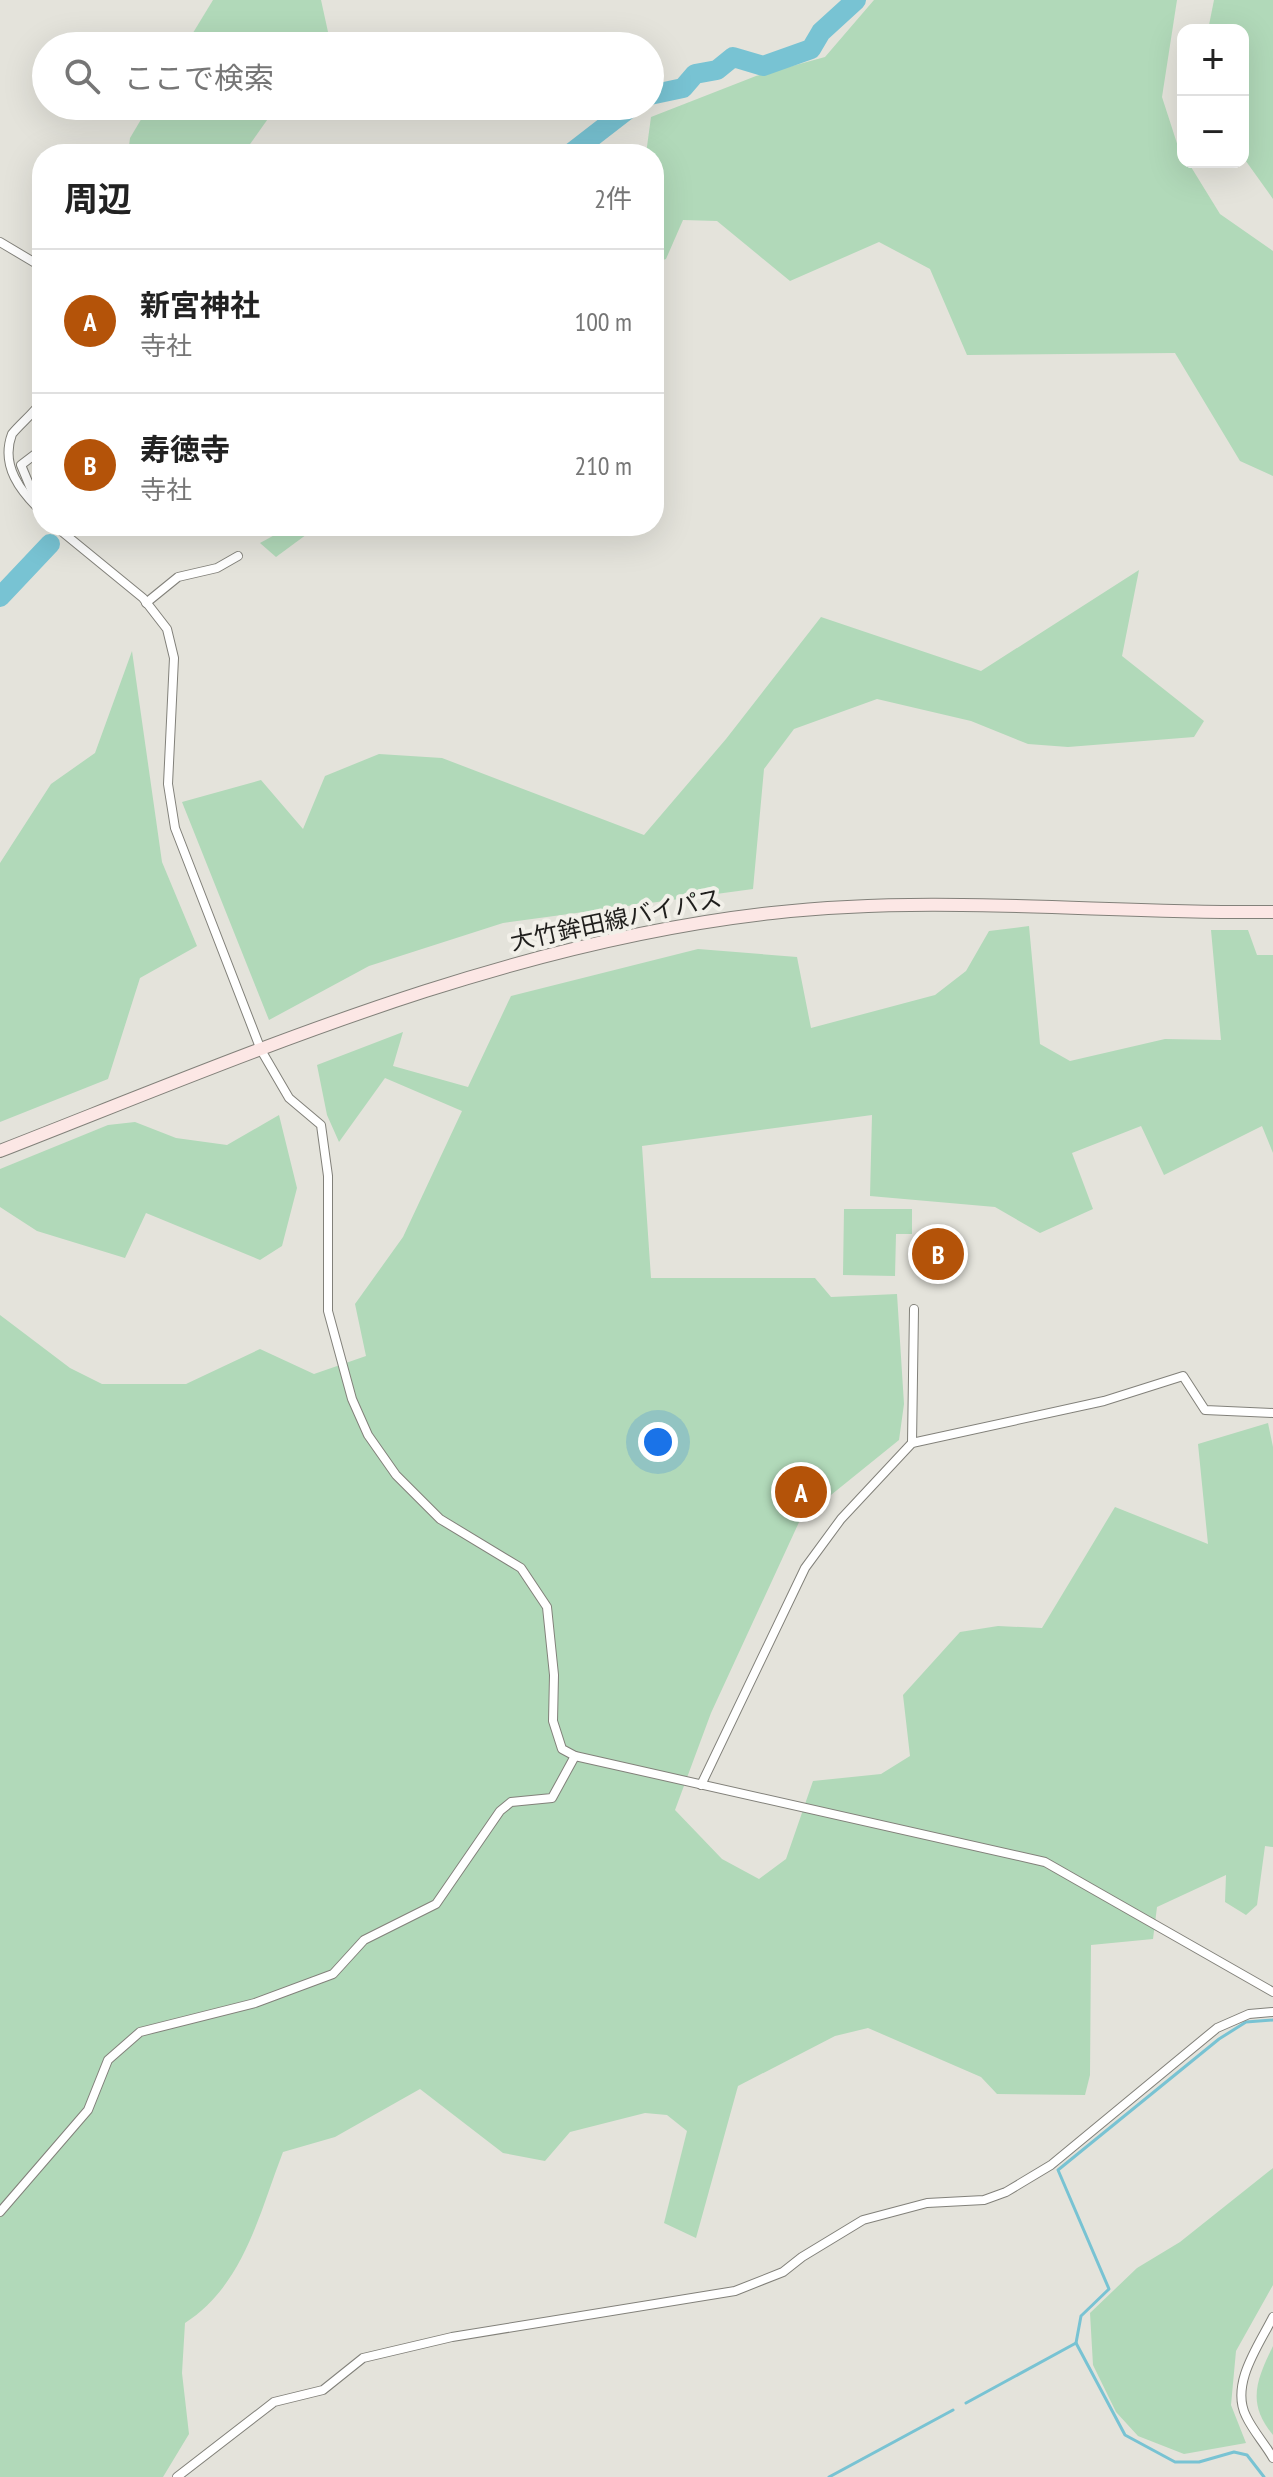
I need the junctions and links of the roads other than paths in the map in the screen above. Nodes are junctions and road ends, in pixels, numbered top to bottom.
1 (0, 242) edge
2 (32, 261) edge
3 (32, 412) edge
4 (32, 457) edge
5 (3, 475) edge
6 (32, 490) edge
7 (32, 503) edge
8 (67, 536) edge
9 (238, 556) dead end
10 (146, 603) junction
11 (1273, 912) edge
12 (261, 1050) junction
13 (0, 1151) edge
14 (914, 1309) dead end
15 (1273, 1413) edge
16 (912, 1443) junction
17 (575, 1756) junction
18 (701, 1785) junction
19 (1273, 1992) edge
20 (1273, 2012) edge
21 (0, 2212) edge
22 (1273, 2317) edge
23 (1272, 2457) edge
24 (177, 2477) edge

1 - 2 street
3 - 5 street
4 - 6 street
5 - 7 street
8 - 10 street
9 - 10 street
10 - 12 street
11 - 12 main road, 大竹鉾田線バイパス
12 - 13 main road, 大竹鉾田線バイパス
12 - 17 street
14 - 16 street
15 - 16 street
16 - 18 street
17 - 18 street
17 - 21 street
18 - 19 street
20 - 24 street
22 - 23 street

